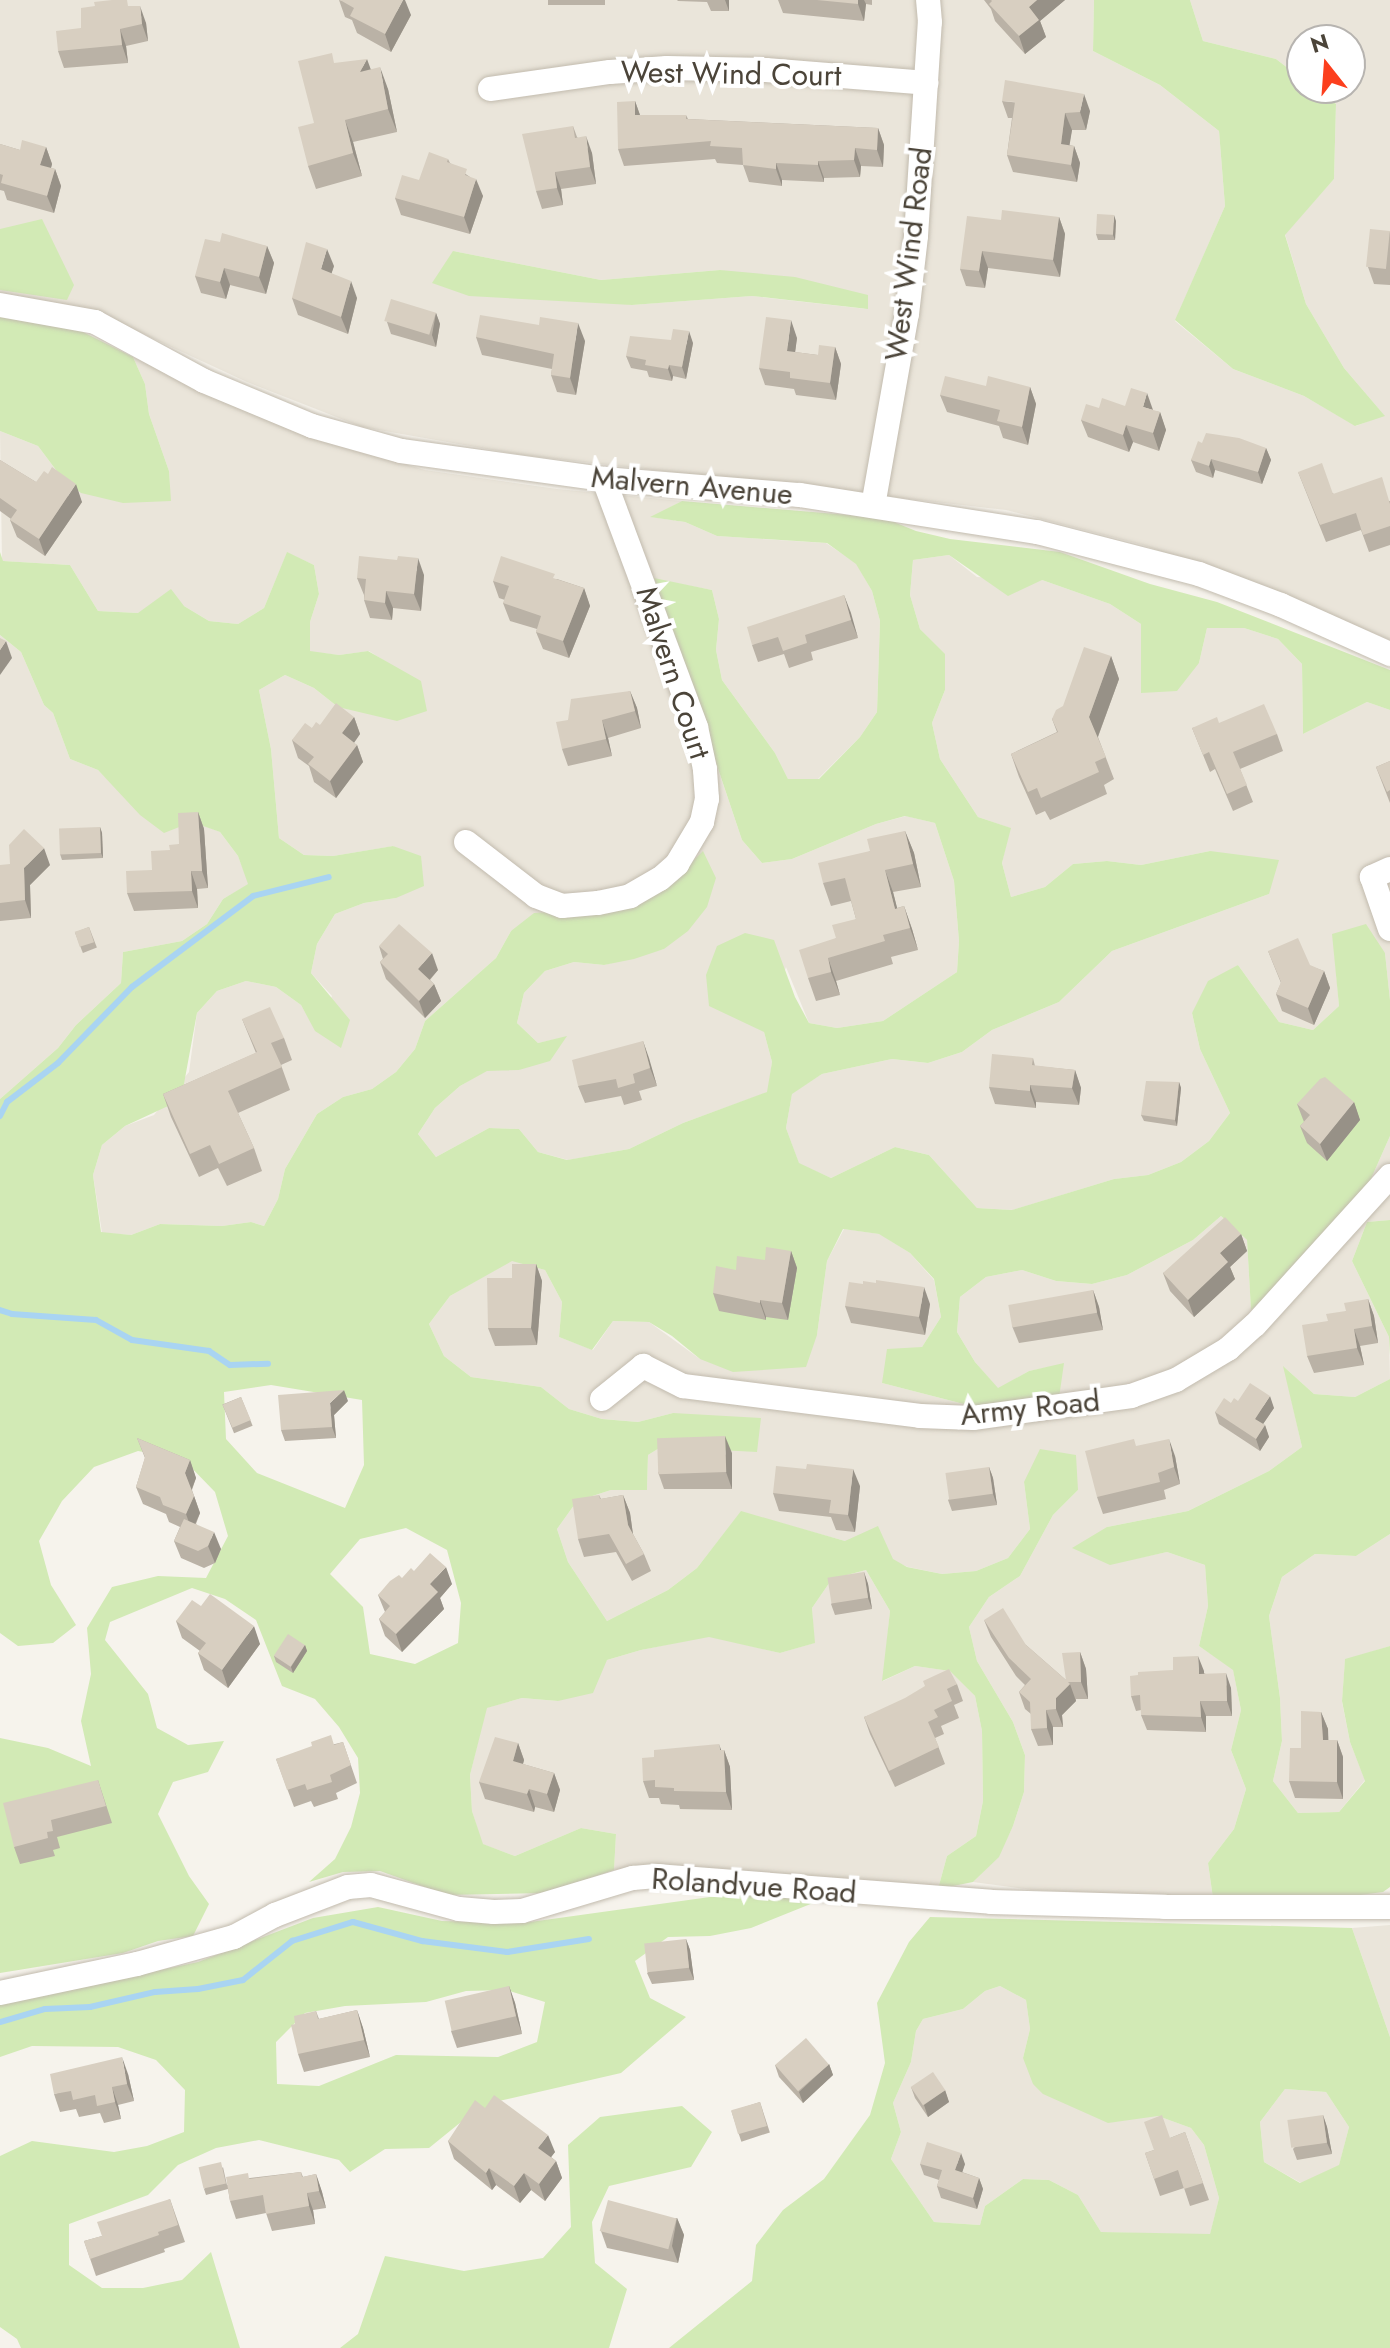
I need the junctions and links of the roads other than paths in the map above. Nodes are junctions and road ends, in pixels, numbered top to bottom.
1 (928, 0) edge
2 (926, 83) junction
3 (490, 89) dead end
4 (0, 305) edge
5 (604, 479) junction
6 (873, 506) junction
7 (1390, 654) edge
8 (466, 842) dead end
9 (1390, 869) edge
10 (1390, 929) edge
11 (1390, 1176) edge
12 (602, 1399) dead end
13 (1390, 1907) edge
14 (0, 1993) edge

1 - 2 street, West Wind Road
2 - 3 street, West Wind Court
2 - 6 street, West Wind Road
4 - 5 street, Malvern Avenue
5 - 6 street, Malvern Avenue
5 - 8 street, Malvern Court
6 - 7 street, Malvern Avenue
9 - 10 street
11 - 12 street, Army Road
13 - 14 street, Rolandvue Road

